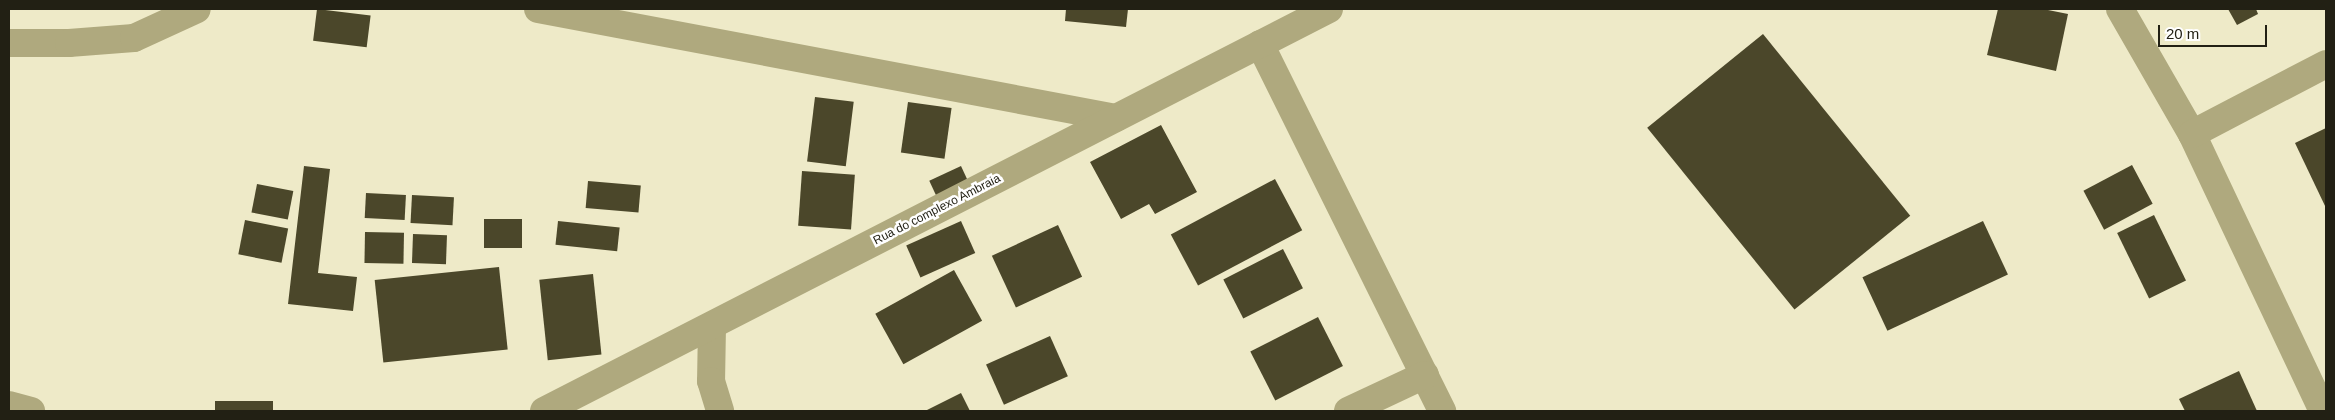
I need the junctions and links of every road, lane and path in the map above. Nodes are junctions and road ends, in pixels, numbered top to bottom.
1 (197, 9) edge
2 (538, 9) edge
3 (1329, 9) edge
4 (2120, 9) edge
5 (9, 43) edge
6 (1260, 44) junction
7 (2326, 64) edge
8 (1116, 118) junction
9 (2192, 134) junction
10 (712, 326) junction
11 (1425, 375) junction
12 (9, 405) edge
13 (31, 411) edge
14 (544, 411) edge
15 (720, 411) edge
16 (1348, 411) edge
17 (1442, 411) edge
18 (2323, 411) edge

1 - 5 street
2 - 8 street
3 - 6 street, Rua do complexo Ambraia
4 - 9 street
6 - 8 street, Rua do complexo Ambraia
6 - 11 street
7 - 9 street
8 - 10 street, Rua do complexo Ambraia
9 - 18 street
10 - 14 street, Rua do complexo Ambraia
10 - 15 street
11 - 16 street
11 - 17 street
12 - 13 street

